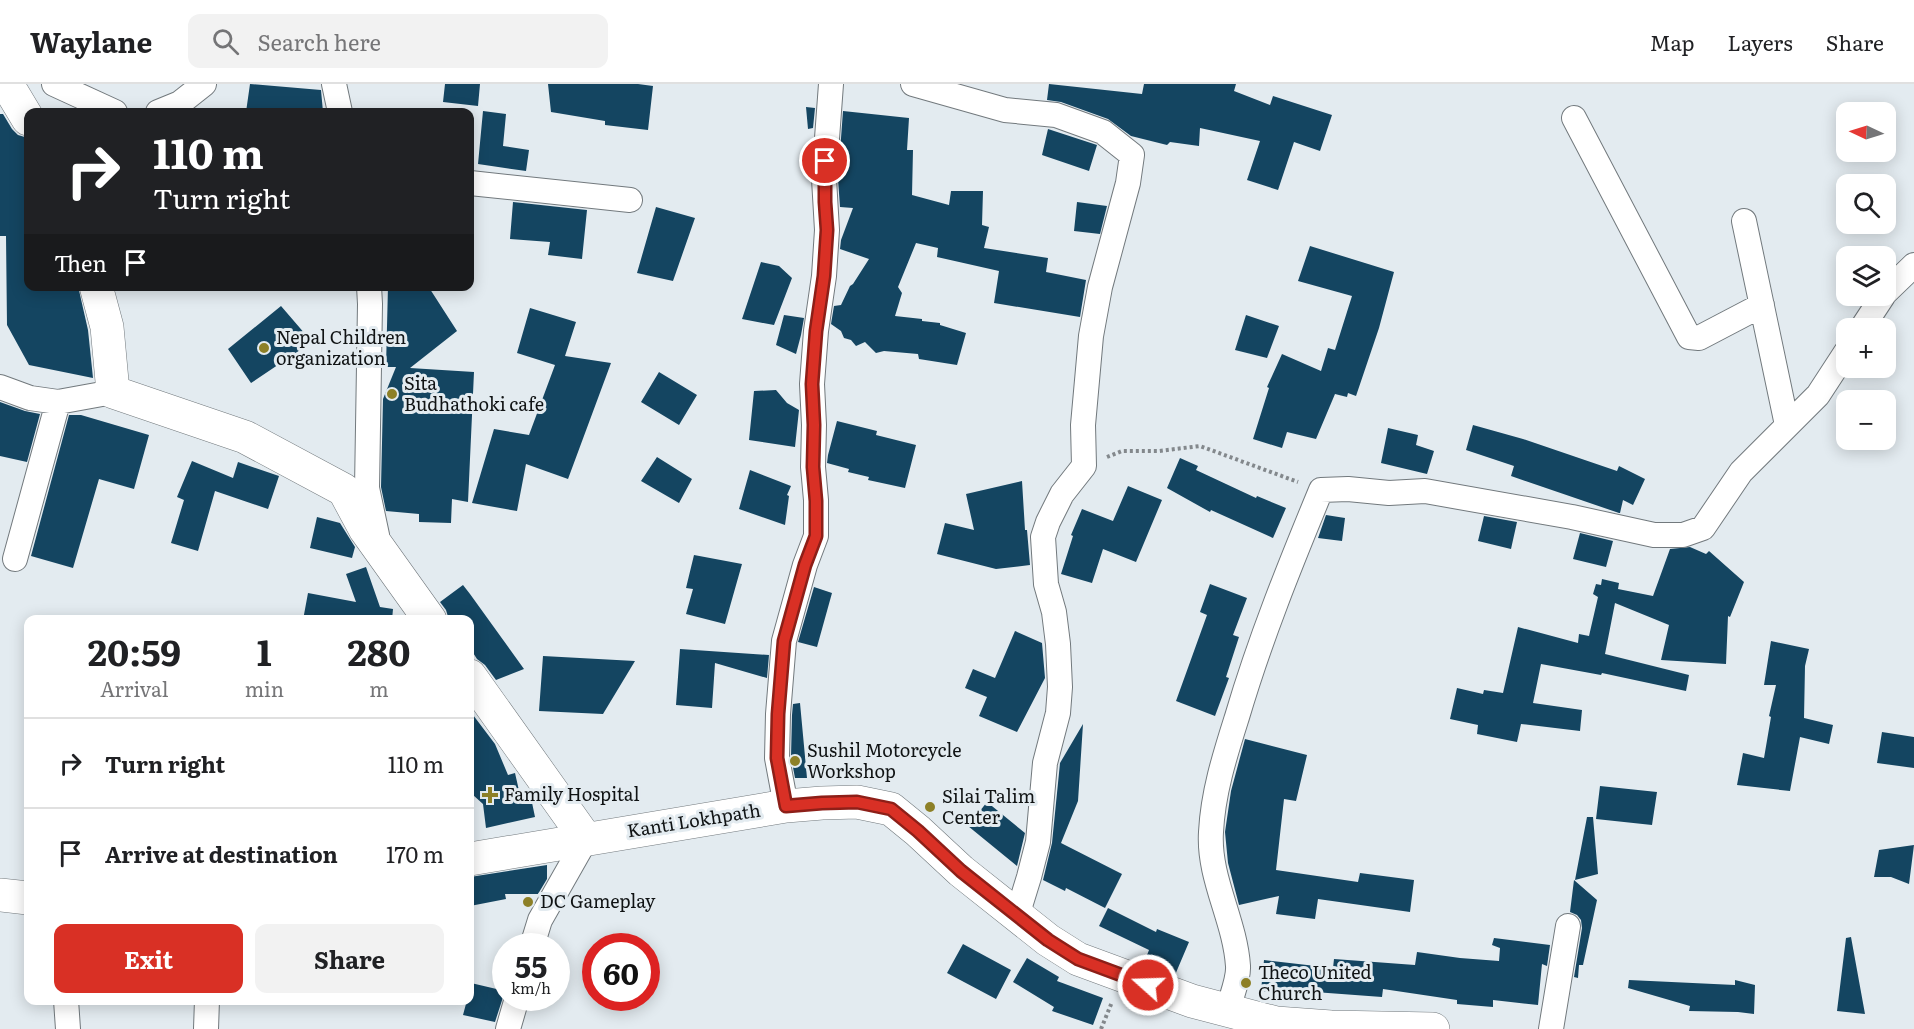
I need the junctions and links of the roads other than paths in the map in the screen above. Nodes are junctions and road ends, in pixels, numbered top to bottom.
1 (6, 84) edge
2 (54, 84) edge
3 (204, 84) edge
4 (334, 84) edge
5 (831, 84) edge
6 (913, 84) edge
7 (107, 108) edge
8 (168, 108) edge
9 (339, 108) edge
10 (24, 113) edge
11 (1574, 118) dead end
12 (474, 183) edge
13 (630, 200) dead end
14 (1744, 221) dead end
15 (1914, 265) edge
16 (1896, 282) edge
17 (97, 291) edge
18 (369, 291) edge
19 (1762, 305) junction
20 (1836, 367) edge
21 (0, 387) edge
22 (113, 392) junction
23 (58, 402) junction
24 (1787, 425) junction
25 (381, 549) junction
26 (15, 559) dead end
27 (427, 615) edge
28 (474, 682) edge
29 (786, 806) junction
30 (586, 839) junction
31 (474, 858) edge
32 (0, 895) edge
33 (24, 898) edge
34 (1017, 916) junction
35 (1568, 927) dead end
36 (536, 933) edge
37 (66, 1005) edge
38 (207, 1005) edge
39 (1228, 1010) junction
40 (513, 1011) edge
41 (1358, 1028) edge
42 (68, 1029) edge
43 (206, 1029) edge
44 (508, 1029) edge
45 (1433, 1029) edge
46 (1551, 1029) edge

1 - 10 main road
2 - 7 street
3 - 8 street
4 - 9 street
5 - 29 street
6 - 34 street
11 - 19 street
12 - 13 street
14 - 19 street
15 - 16 street
17 - 22 main road
18 - 25 street
19 - 24 street
20 - 24 street
21 - 23 street
22 - 23 street
22 - 25 main road
23 - 26 street
24 - 39 street
25 - 27 main road
28 - 30 main road
29 - 30 main road, Kanti Lokhpath
29 - 34 main road, Kanti Lokhpath
30 - 31 main road, Kanti Lokhpath
30 - 36 street
32 - 33 main road
34 - 39 main road, Kanti Lokhpath
35 - 46 street
37 - 42 street
38 - 43 street
39 - 41 main road, Kanti Lokhpath
40 - 44 street
41 - 45 main road, Kanti Lokhpath

